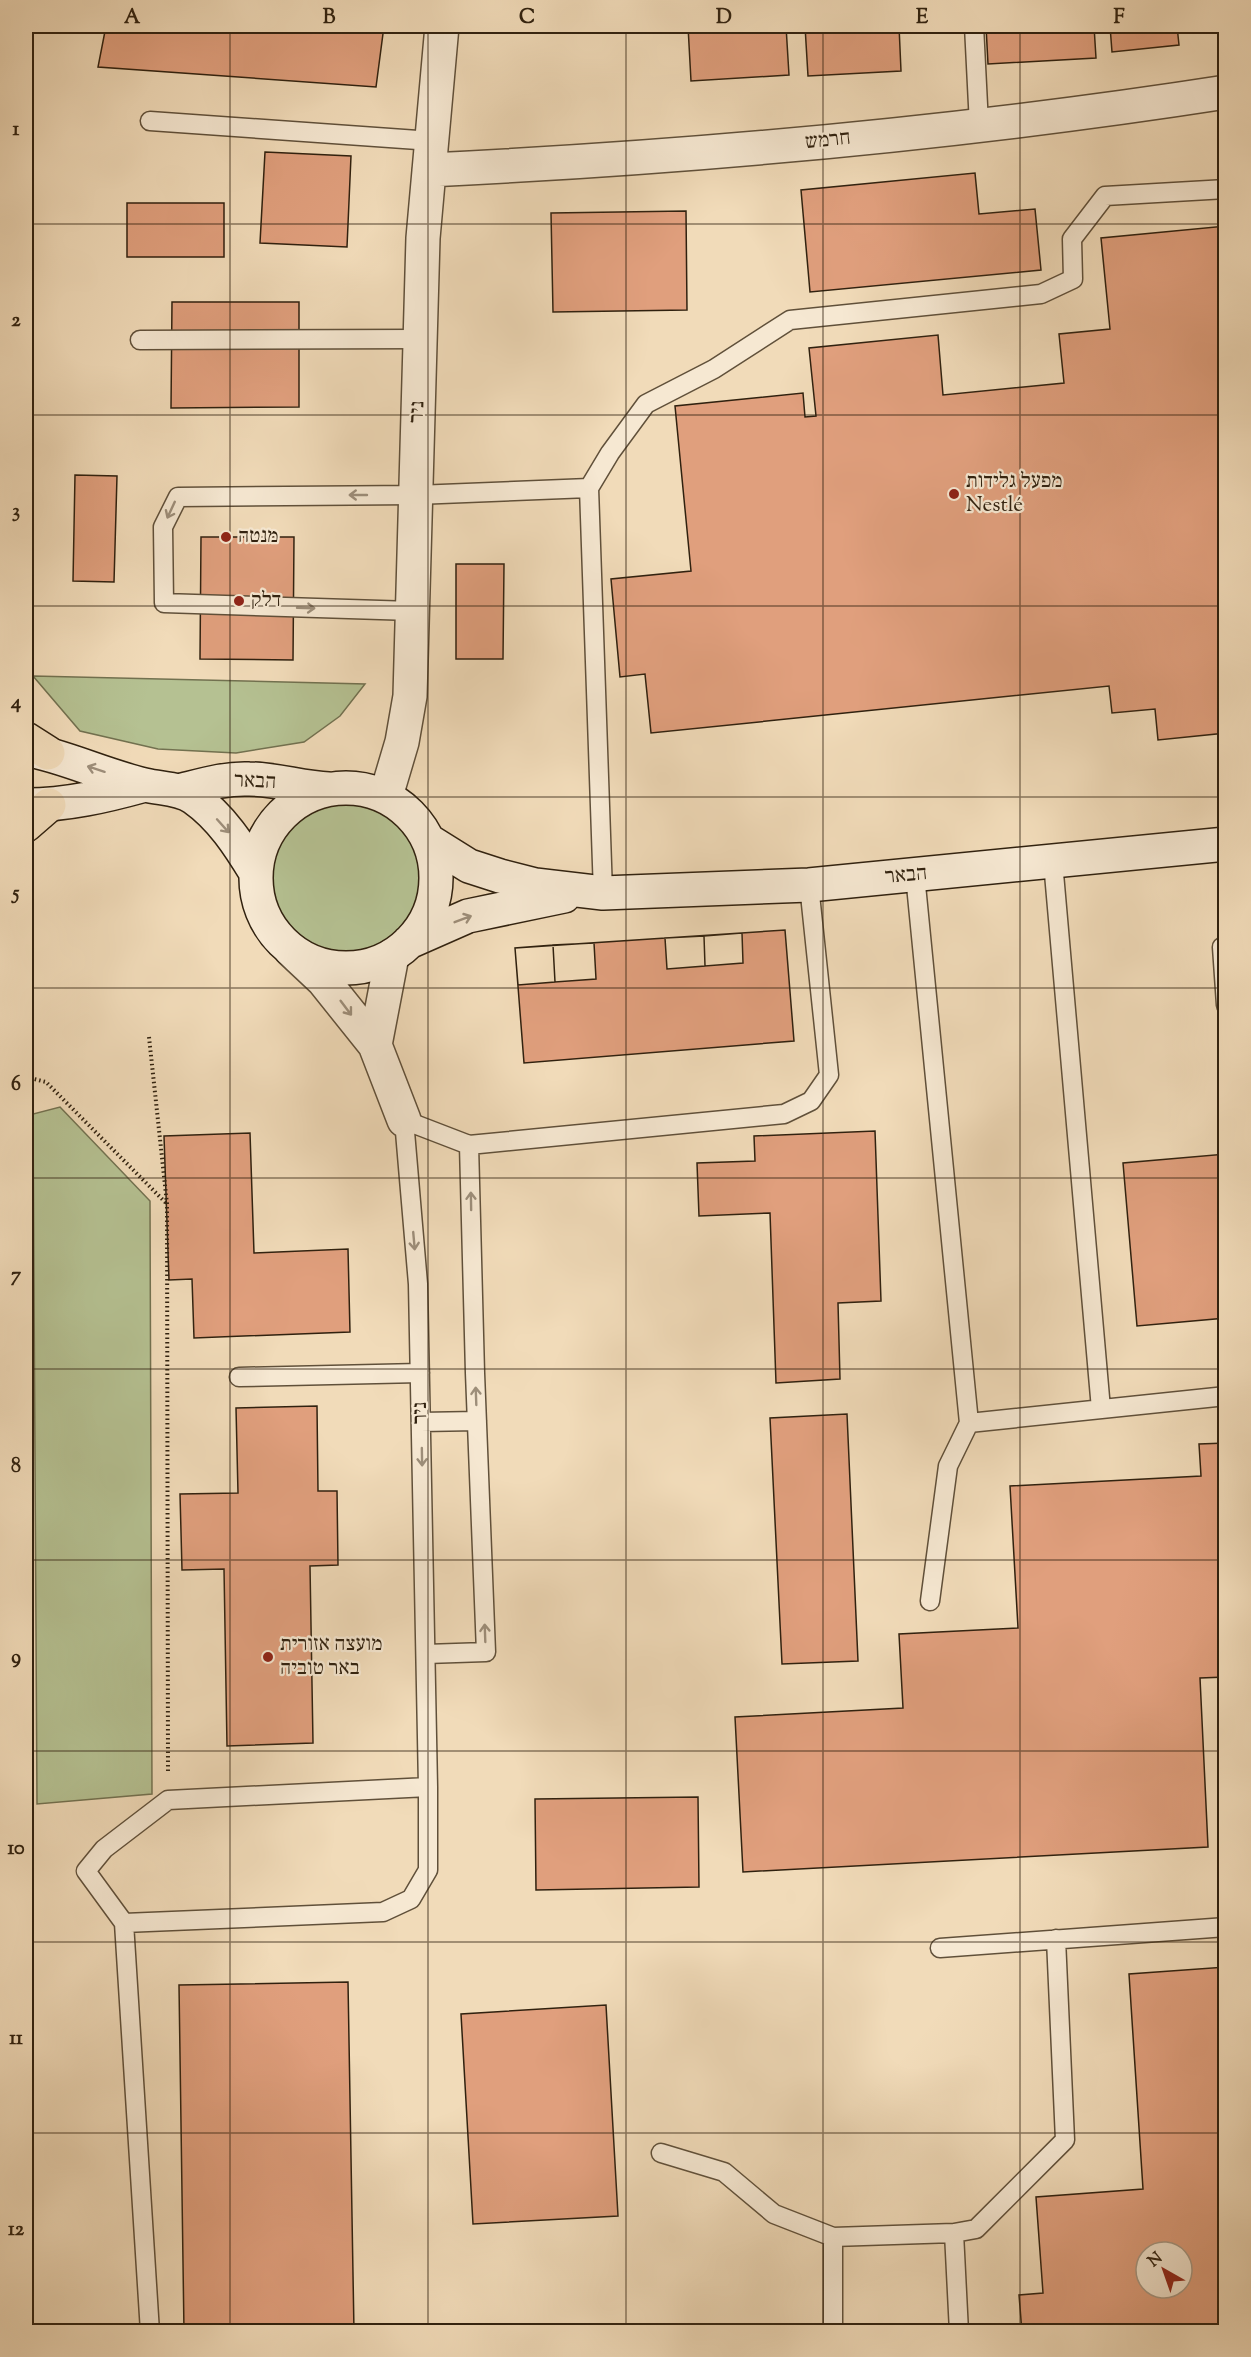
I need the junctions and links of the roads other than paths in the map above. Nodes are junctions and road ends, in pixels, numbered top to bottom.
1 (442, 26) edge
2 (974, 26) edge
3 (1226, 92) edge
4 (150, 121) dead end
5 (979, 125) junction
6 (431, 156) junction
7 (1226, 189) edge
8 (420, 339) junction
9 (140, 340) dead end
10 (589, 488) junction
11 (416, 495) junction
12 (412, 611) junction
13 (33, 747) edge
14 (145, 785) junction
15 (331, 789) junction
16 (179, 791) junction
17 (386, 796) junction
18 (33, 812) edge
19 (429, 842) junction
20 (1226, 844) edge
21 (1053, 862) junction
22 (256, 873) junction
23 (915, 875) junction
24 (808, 885) junction
25 (595, 892) junction
26 (1222, 947) dead end
27 (401, 949) junction
28 (291, 950) junction
29 (1226, 1005) edge
30 (375, 1045) junction
31 (404, 1120) junction
32 (469, 1145) junction
33 (420, 1373) junction
34 (239, 1377) dead end
35 (1226, 1396) edge
36 (1101, 1409) junction
37 (477, 1420) junction
38 (421, 1422) junction
39 (969, 1423) junction
40 (930, 1601) dead end
41 (426, 1654) junction
42 (428, 1787) junction
43 (124, 1923) junction
44 (1226, 1927) edge
45 (1056, 1940) junction
46 (940, 1948) dead end
47 (661, 2153) dead end
48 (954, 2233) junction
49 (833, 2237) junction
50 (150, 2331) edge
51 (833, 2331) edge
52 (959, 2331) edge

1 - 6 street, ניר
2 - 5 lane
3 - 5 street, חרמש
4 - 6 lane
5 - 6 street, חרמש
6 - 8 street, ניר
7 - 10 lane
8 - 9 lane
8 - 11 street, ניר
10 - 11 lane
10 - 25 lane
11 - 12 street, ניר
11 -> 12 lane
12 - 17 street, ניר
14 -> 13 street, הבאר
14 - 16 street, הבאר
14 - 18 street, הבאר
15 - 16 street, הבאר
15 - 17 street
15 - 22 street
16 -> 22 street, הבאר
17 - 19 street
19 - 25 street, הבאר
19 - 27 street
20 - 21 street, הבאר
21 - 23 street, הבאר
21 - 36 lane
22 - 28 street
23 - 24 street, הבאר
23 - 39 lane
24 - 25 street, הבאר
24 - 32 lane
27 -> 25 street, הבאר
26 - 29 lane
27 - 28 street
27 - 30 street
28 -> 30 street, ניר
30 - 31 street, ניר
31 - 32 lane
31 -> 33 lane, ניר
37 -> 32 lane
33 - 34 lane
33 - 38 lane, ניר
35 - 36 lane
36 - 39 lane
37 - 38 lane
41 -> 37 lane
38 -> 41 lane, ניר
39 - 40 lane
41 - 42 lane, ניר
42 - 43 lane, ניר
42 - 43 lane
43 - 50 lane
44 - 45 lane
45 - 46 lane
45 - 48 lane
47 - 49 lane
48 - 49 lane
48 - 52 lane
49 - 51 lane

